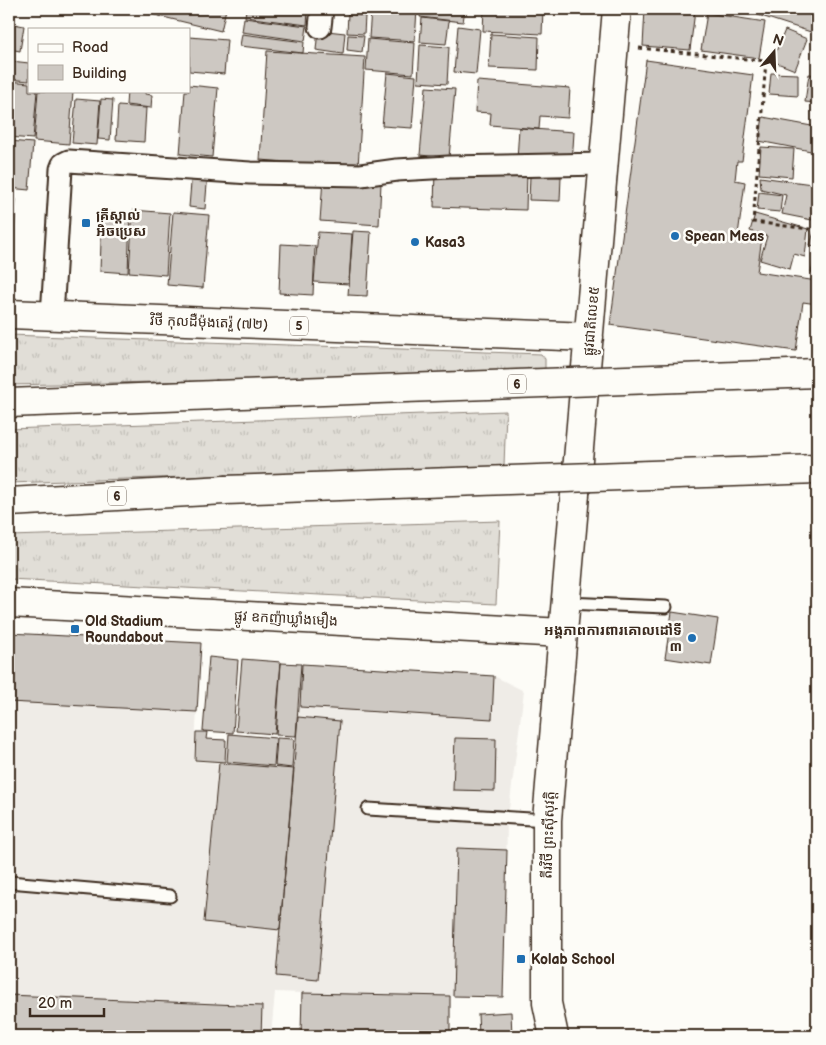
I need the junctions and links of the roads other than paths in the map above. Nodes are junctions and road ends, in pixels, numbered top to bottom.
1 (618, 9) edge
2 (604, 164) junction
3 (9, 314) edge
4 (52, 316) junction
5 (589, 337) junction
6 (817, 373) edge
7 (9, 403) edge
8 (817, 469) edge
9 (9, 502) edge
10 (9, 603) edge
11 (566, 603) junction
12 (666, 606) dead end
13 (563, 633) junction
14 (368, 808) dead end
15 (547, 820) junction
16 (9, 882) edge
17 (170, 896) dead end
18 (554, 1036) edge

1 - 2 main road, ផ្លូវជាតិលេខ៥
2 - 4 street
2 - 5 main road, ផ្លូវជាតិលេខ៥
3 - 4 main road, វិថី កុលដឺម៉ុងតេរ៉ួ (៧២) / 5
4 - 5 main road, វិថី កុលដឺម៉ុងតេរ៉ួ (៧២) / 5
5 - 11 main road, ផ្លូវជាតិលេខ៥
6 - 7 main road, 6, bridge
8 - 9 main road, 6, bridge
10 - 13 main road, ផ្លូវ ឧកញ៉ាឃ្លាំងមឿង
11 - 12 lane
11 - 13 main road, ផ្លូវជាតិលេខ៥
13 - 15 main road, តីរវិថី ព្រះស៊ីសុវត្តិ
14 - 15 lane
15 - 18 main road, តីរវិថី ព្រះស៊ីសុវត្តិ
16 - 17 lane

